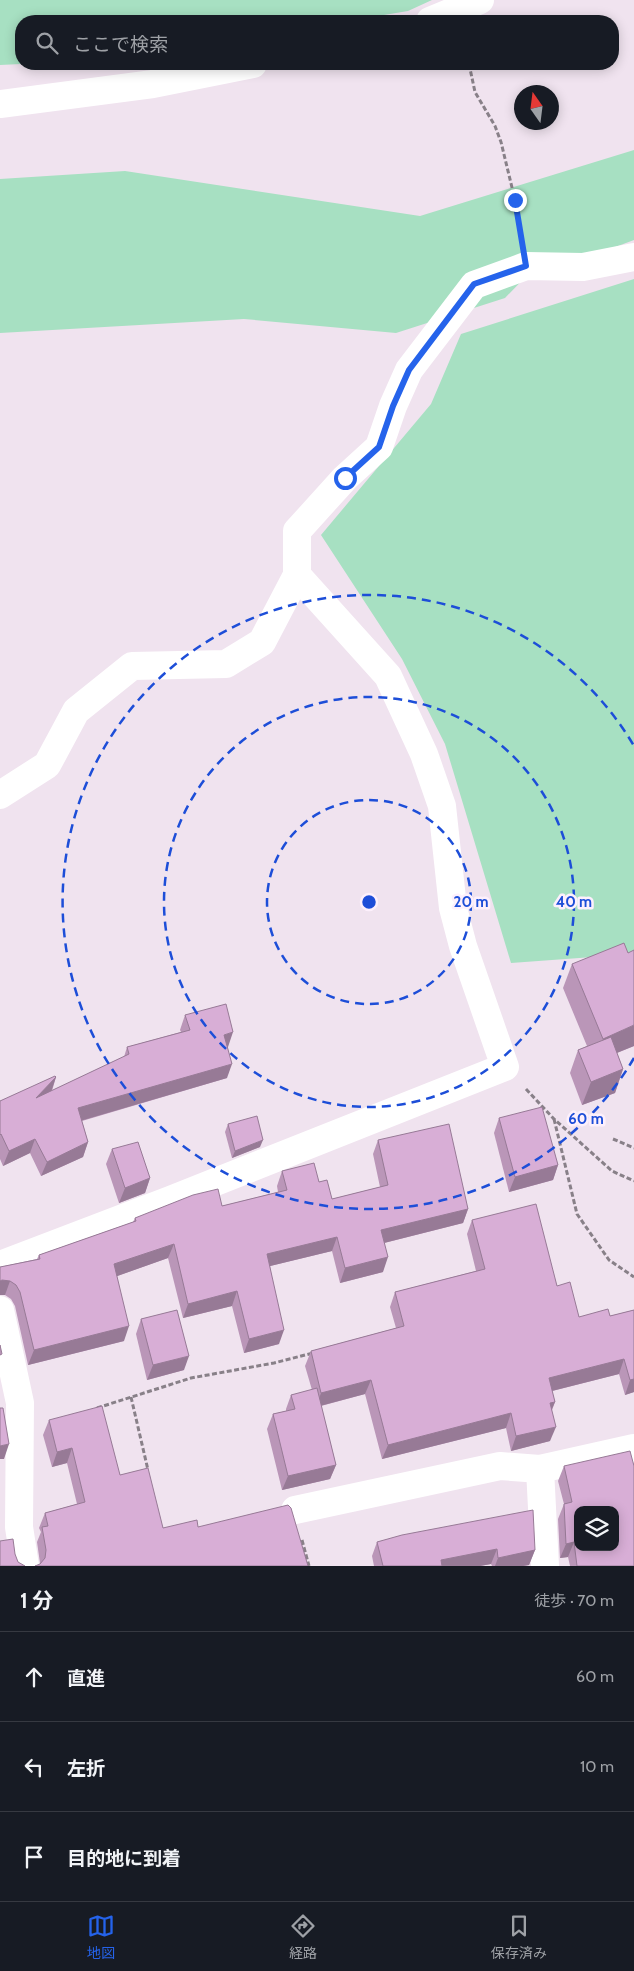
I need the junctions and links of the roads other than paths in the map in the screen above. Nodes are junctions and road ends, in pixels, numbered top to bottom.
1 (480, 0) edge
2 (444, 15) edge
3 (223, 70) edge
4 (0, 104) edge
5 (634, 257) edge
6 (297, 575) junction
7 (0, 795) edge
8 (0, 1265) edge
9 (0, 1310) edge
10 (10, 1404) edge
11 (634, 1448) edge
12 (540, 1469) junction
13 (295, 1510) dead end
14 (25, 1566) edge
15 (545, 1566) edge

1 - 2 street
3 - 4 street
5 - 6 street
6 - 7 street
6 - 8 street
9 - 10 street
10 - 14 street
11 - 12 street
12 - 13 street
12 - 15 street

